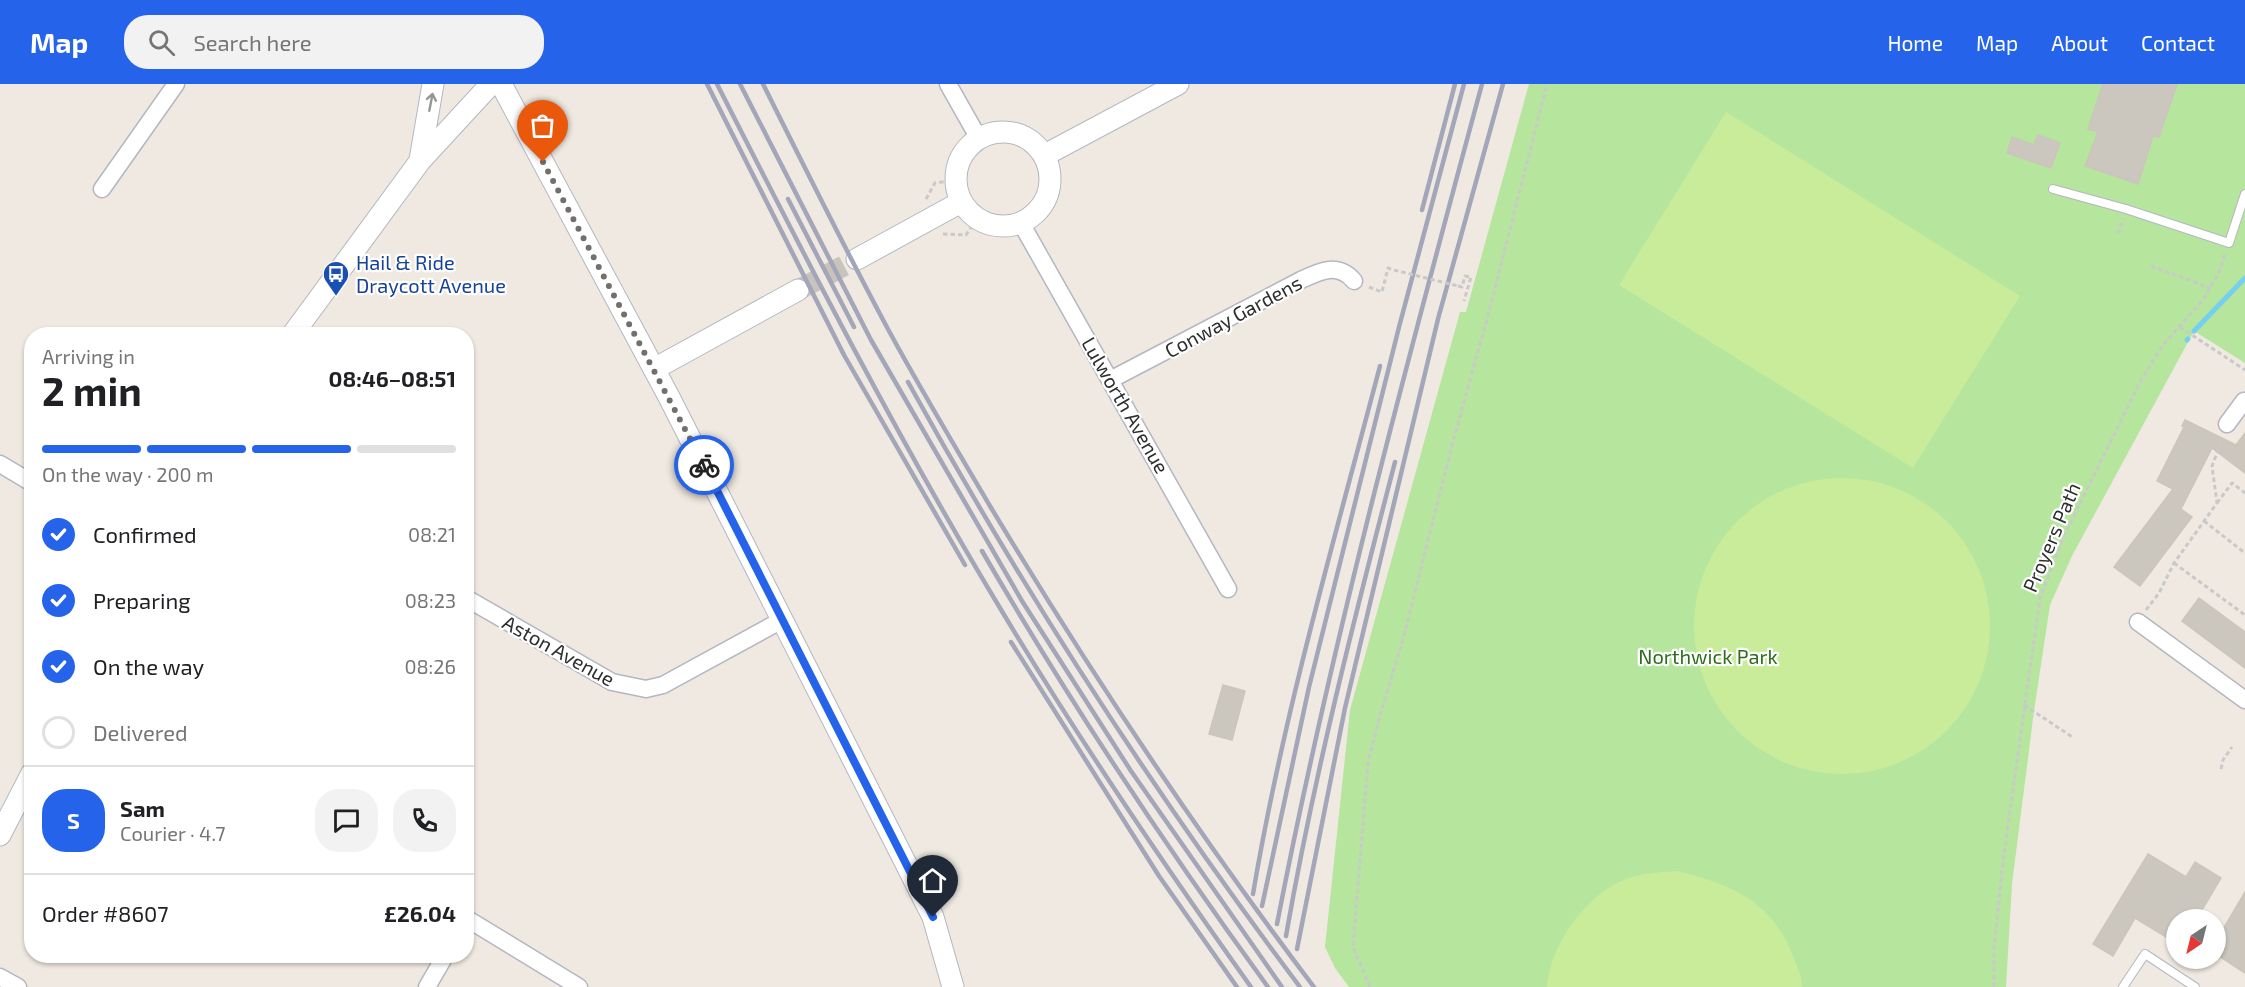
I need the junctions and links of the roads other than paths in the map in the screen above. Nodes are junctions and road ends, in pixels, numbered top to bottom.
1 (176, 84) edge
2 (434, 84) edge
3 (491, 84) edge
4 (501, 84) edge
5 (948, 84) edge
6 (1178, 84) edge
7 (978, 137) junction
8 (1045, 155) junction
9 (420, 161) junction
10 (102, 189) dead end
11 (2053, 189) dead end
12 (2245, 195) edge
13 (961, 202) junction
14 (1021, 223) junction
15 (857, 259) tunnel mouth
16 (1353, 281) dead end
17 (798, 290) tunnel mouth
18 (298, 327) edge
19 (654, 369) junction
20 (1112, 379) junction
21 (2245, 402) edge
22 (2227, 424) road end
23 (0, 464) edge
24 (24, 478) edge
25 (1228, 589) dead end
26 (474, 603) edge
27 (782, 620) junction
28 (2138, 622) road end
29 (2245, 700) edge
30 (24, 788) edge
31 (0, 835) edge
32 (474, 923) edge
33 (441, 963) edge
34 (0, 976) edge
35 (18, 987) edge
36 (427, 987) edge
37 (579, 987) edge
38 (953, 987) edge
39 (2123, 987) edge
40 (2195, 987) edge

1 - 10 street
9 -> 2 street
3 - 9 street
4 - 19 street
5 - 7 street
6 - 8 street
7 - 8 street
7 - 13 street
8 - 14 street
9 - 18 street
11 - 12 lane
13 - 14 street
13 - 15 street
14 - 20 street, Lulworth Avenue
16 - 20 street, Conway Gardens
17 - 19 street
19 - 27 street
20 - 25 street, Lulworth Avenue
21 - 22 street
23 - 24 street
26 - 27 street, Aston Avenue
27 - 38 street
28 - 29 street
30 - 31 street
32 - 37 street
33 - 36 street
34 - 35 street
39 - 40 lane

